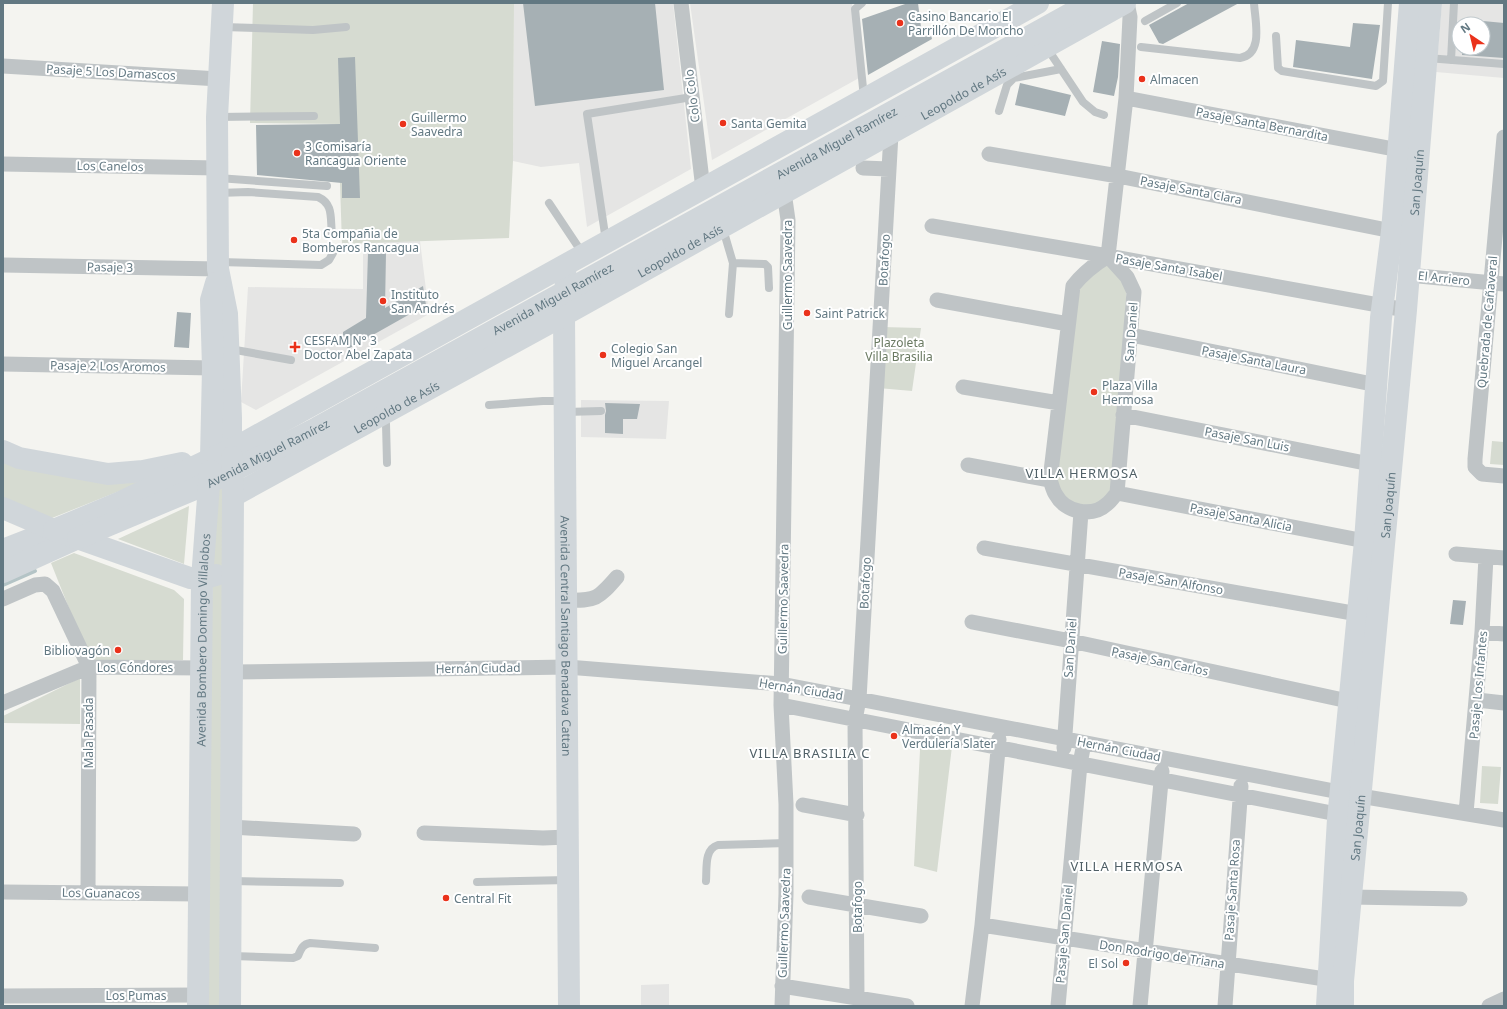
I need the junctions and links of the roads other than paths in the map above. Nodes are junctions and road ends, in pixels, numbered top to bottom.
1 (223, 3) edge
2 (681, 3) edge
3 (862, 3) edge
4 (1038, 3) edge
5 (1090, 3) edge
6 (1126, 3) edge
7 (1177, 3) edge
8 (1254, 3) edge
9 (1388, 3) edge
10 (1454, 3) edge
11 (1417, 4) edge
12 (1145, 21) dead end
13 (222, 27) junction
14 (346, 27) dead end
15 (1276, 36) dead end
16 (1047, 47) junction
17 (1141, 47) dead end
18 (1426, 58) junction
19 (1451, 60) junction
20 (1504, 64) edge
21 (3, 66) edge
22 (1061, 69) junction
23 (219, 78) junction
24 (692, 97) junction
25 (1126, 98) junction
26 (864, 99) junction
27 (999, 111) dead end
28 (1104, 115) dead end
29 (314, 116) dead end
30 (217, 117) junction
31 (890, 134) junction
32 (1504, 137) edge
33 (1399, 150) junction
34 (989, 154) dead end
35 (3, 164) edge
36 (862, 168) dead end
37 (889, 169) junction
38 (1118, 176) junction
39 (217, 180) junction
40 (327, 186) dead end
41 (703, 189) junction
42 (784, 192) junction
43 (549, 203) dead end
44 (722, 226) junction
45 (932, 226) dead end
46 (1392, 230) junction
47 (332, 234) dead end
48 (606, 242) junction
49 (642, 250) junction
50 (333, 253) dead end
51 (1108, 256) junction
52 (574, 260) junction
53 (733, 263) junction
54 (3, 265) edge
55 (218, 269) junction
56 (1408, 275) junction
57 (1497, 283) edge
58 (769, 288) dead end
59 (566, 292) junction
60 (937, 300) dead end
61 (1383, 307) junction
62 (1406, 310) junction
63 (729, 314) dead end
64 (564, 315) junction
65 (1068, 324) junction
66 (1131, 335) junction
67 (229, 349) junction
68 (291, 360) dead end
69 (3, 364) edge
70 (213, 368) junction
71 (1377, 385) junction
72 (963, 387) dead end
73 (1059, 403) junction
74 (489, 405) dead end
75 (565, 406) junction
76 (601, 411) dead end
77 (384, 414) junction
78 (1123, 414) junction
79 (3, 451) edge
80 (225, 459) junction
81 (387, 463) dead end
82 (1370, 464) junction
83 (968, 465) dead end
84 (1504, 476) edge
85 (1050, 480) junction
86 (209, 483) junction
87 (1117, 492) junction
88 (233, 496) junction
89 (3, 508) edge
90 (1081, 512) junction
91 (54, 530) junction
92 (78, 538) junction
93 (1365, 541) junction
94 (984, 548) dead end
95 (3, 550) edge
96 (1456, 554) dead end
97 (1486, 557) junction
98 (1504, 558) edge
99 (233, 562) junction
100 (1076, 565) junction
101 (3, 572) edge
102 (617, 577) dead end
103 (202, 579) junction
104 (3, 599) edge
105 (566, 600) junction
106 (1358, 614) junction
107 (972, 622) dead end
108 (1482, 632) junction
109 (1504, 634) edge
110 (1070, 641) junction
111 (88, 667) junction
112 (567, 667) junction
113 (202, 668) junction
114 (232, 672) junction
115 (781, 684) junction
116 (859, 699) junction
117 (1476, 700) junction
118 (1348, 701) junction
119 (3, 703) edge
120 (1504, 703) edge
121 (781, 705) junction
122 (856, 720) junction
123 (1001, 726) junction
124 (1065, 739) junction
125 (1084, 742) junction
126 (997, 748) junction
127 (1164, 758) junction
128 (1062, 760) junction
129 (1080, 764) junction
130 (1243, 774) junction
131 (1161, 780) junction
132 (1350, 794) junction
133 (1239, 795) junction
134 (803, 805) dead end
135 (1466, 814) junction
136 (857, 815) junction
137 (1348, 816) junction
138 (1504, 820) edge
139 (230, 827) junction
140 (424, 832) dead end
141 (354, 834) dead end
142 (568, 836) junction
143 (786, 843) junction
144 (568, 880) junction
145 (231, 881) junction
146 (706, 881) dead end
147 (340, 882) dead end
148 (476, 882) dead end
149 (3, 892) edge
150 (88, 893) junction
151 (199, 894) junction
152 (1351, 896) junction
153 (809, 897) dead end
154 (1460, 900) dead end
155 (857, 905) junction
156 (921, 916) dead end
157 (982, 925) junction
158 (1063, 938) junction
159 (376, 948) dead end
160 (1144, 951) junction
161 (230, 956) junction
162 (1228, 965) junction
163 (1335, 981) junction
164 (782, 986) junction
165 (3, 996) edge
166 (857, 998) junction
167 (1504, 999) edge
168 (198, 1001) edge
169 (230, 1006) edge
170 (569, 1006) edge
171 (782, 1006) edge
172 (907, 1006) edge
173 (972, 1006) edge
174 (1058, 1006) edge
175 (1140, 1006) edge
176 (1225, 1006) edge
177 (1327, 1006) edge
178 (1343, 1006) edge
179 (1490, 1006) edge

1 - 13 street
2 - 24 street, Colo Colo
3 - 26 lane
4 - 26 street, Avenida Miguel Ramírez
5 - 49 street, Avenida Miguel Ramírez
6 - 16 street, Leopoldo de Asís
6 - 25 street
7 - 12 lane
8 - 17 lane
9 - 15 lane
10 - 19 lane
11 - 18 street, San Joaquín
11 - 33 street, San Joaquín
13 - 14 lane
13 - 23 street
16 - 22 lane
16 - 31 street, Leopoldo de Asís
18 - 19 lane
18 - 56 street, San Joaquín
19 - 20 lane
21 - 23 street, Pasaje 5 Los Damascos
22 - 27 lane
22 - 28 lane
23 - 30 street
24 - 41 street, Colo Colo
24 - 48 lane
25 - 33 street, Pasaje Santa Bernardita
25 - 38 street
26 - 41 street, Avenida Miguel Ramírez
29 - 30 lane
30 - 39 street
31 - 37 street, Botafogo
31 - 42 street, Leopoldo de Asís
32 - 57 street, Quebrada de Cañaveral
33 - 46 street, San Joaquín
34 - 38 street, Pasaje Santa Clara
35 - 39 street, Los Canelos
36 - 37 street
37 - 116 street, Botafogo
38 - 46 street, Pasaje Santa Clara
38 - 51 street
39 - 40 lane
39 - 47 lane
39 - 55 street
41 - 48 street, Avenida Miguel Ramírez
41 - 49 street
42 - 44 street, Leopoldo de Asís
42 - 115 street, Guillermo Saavedra
43 - 52 lane
44 - 53 lane
44 - 64 street, Leopoldo de Asís
45 - 51 street, Pasaje Santa Isabel
46 - 61 street, San Joaquín
48 - 52 street, Avenida Miguel Ramírez
49 - 59 street, Avenida Miguel Ramírez
50 - 55 lane
51 - 61 street, Pasaje Santa Isabel
51 - 65 street
51 - 66 street, San Daniel
52 - 59 street, Avenida Central Santiago Benadava Cattan
52 - 80 street, Avenida Miguel Ramírez
53 - 58 lane
53 - 63 lane
54 - 55 street, Pasaje 3
55 - 67 street
55 - 70 street
56 - 57 street, El Arriero
56 - 62 street, San Joaquín
57 - 84 street, Quebrada de Cañaveral
59 - 64 street, Avenida Central Santiago Benadava Cattan
59 - 80 street, Avenida Miguel Ramírez
60 - 65 street
61 - 62 street, Pasaje Santa Isabel
61 - 71 street, San Joaquín
62 - 132 street, San Joaquín
64 - 75 street, Avenida Central Santiago Benadava Cattan
64 - 77 street, Leopoldo de Asís
65 - 73 street
66 - 71 street, Pasaje Santa Laura
66 - 78 street, San Daniel
67 - 68 lane
67 - 80 street
69 - 70 street, Pasaje 2 Los Aromos
70 - 80 street
71 - 82 street, San Joaquín
72 - 73 street
73 - 85 street
74 - 75 lane
75 - 76 lane
75 - 105 street, Avenida Central Santiago Benadava Cattan
77 - 81 lane
77 - 88 street, Leopoldo de Asís
78 - 82 street, Pasaje San Luis
78 - 87 street, San Daniel
79 - 80 street
80 - 86 street, Avenida Miguel Ramírez
80 - 88 street
80 - 91 street, Avenida Miguel Ramírez
82 - 93 street, San Joaquín
83 - 85 street
85 - 90 street
86 - 92 street, Avenida Miguel Ramírez
86 - 103 street, Avenida Bombero Domingo Villalobos
87 - 90 street
87 - 93 street, Pasaje Santa Alicia
88 - 99 street
89 - 91 street
90 - 100 street, San Daniel
91 - 92 street
91 - 95 street, Avenida Miguel Ramírez
92 - 101 street, Avenida Miguel Ramírez
92 - 103 street
93 - 106 street, San Joaquín
94 - 100 street, Pasaje San Alfonso
96 - 97 street
97 - 98 street
97 - 108 street, Pasaje Los Infantes
99 - 103 street
99 - 114 street
100 - 106 street, Pasaje San Alfonso
100 - 110 street, San Daniel
102 - 105 street
103 - 113 street, Avenida Bombero Domingo Villalobos
104 - 111 street, Mala Pasada
105 - 112 street, Avenida Central Santiago Benadava Cattan
106 - 118 street, San Joaquín
107 - 110 street, Pasaje San Carlos
108 - 109 street
108 - 117 street, Pasaje Los Infantes
110 - 118 street, Pasaje San Carlos
110 - 124 street, San Daniel
111 - 113 street, Los Cóndores
111 - 119 street, Los Cóndores
111 - 150 street, Mala Pasada
112 - 114 street, Hernán Ciudad
112 - 115 street, Hernán Ciudad
112 - 142 street, Avenida Central Santiago Benadava Cattan
113 - 151 street, Avenida Bombero Domingo Villalobos
114 - 139 street
115 - 116 street, Hernán Ciudad
115 - 121 street, Guillermo Saavedra
116 - 122 street, Botafogo
116 - 123 street, Hernán Ciudad
117 - 120 street
117 - 135 street, Pasaje Los Infantes
118 - 132 street, San Joaquín
121 - 122 street, Hernán Ciudad
121 - 143 street, Guillermo Saavedra
122 - 126 street, Hernán Ciudad
122 - 136 street, Botafogo
123 - 124 street, Hernán Ciudad
123 - 126 street
124 - 125 street, Hernán Ciudad
124 - 128 street, San Daniel
125 - 127 street, Hernán Ciudad
125 - 129 street, Pasaje San Daniel
126 - 128 street, Hernán Ciudad
126 - 157 street
127 - 130 street, Hernán Ciudad
127 - 131 street
128 - 129 street, Hernán Ciudad
129 - 131 street, Hernán Ciudad
129 - 158 street, Pasaje San Daniel
130 - 132 street, Hernán Ciudad
130 - 133 street, Pasaje Santa Rosa
131 - 133 street, Hernán Ciudad
131 - 160 street
132 - 135 street, Hernán Ciudad
132 - 137 street, San Joaquín
133 - 137 street, Hernán Ciudad
133 - 162 street, Pasaje Santa Rosa
134 - 136 street
135 - 138 street, Hernán Ciudad
136 - 155 street, Botafogo
137 - 152 street, San Joaquín
137 - 163 street, San Joaquín
139 - 141 street
139 - 145 street
140 - 142 street
142 - 144 street, Avenida Central Santiago Benadava Cattan
143 - 146 lane
143 - 164 street, Guillermo Saavedra
144 - 148 lane
144 - 170 street, Avenida Central Santiago Benadava Cattan
145 - 147 lane
145 - 161 street
149 - 150 street, Los Guanacos
150 - 151 street, Los Guanacos
151 - 168 street, Avenida Bombero Domingo Villalobos
152 - 154 street
152 - 163 street, San Joaquín
153 - 155 street
155 - 156 street
155 - 166 street, Botafogo
157 - 158 street, Don Rodrigo de Triana
157 - 173 street
158 - 160 street, Don Rodrigo de Triana
158 - 174 street, Pasaje San Daniel
159 - 161 lane
160 - 162 street, Don Rodrigo de Triana
160 - 175 street
161 - 169 street
162 - 163 street, Don Rodrigo de Triana
162 - 176 street, Pasaje Santa Rosa
163 - 177 street, San Joaquín
163 - 178 street, San Joaquín
164 - 166 street
164 - 171 street, Guillermo Saavedra
165 - 168 street, Los Pumas
166 - 172 street
167 - 179 street

